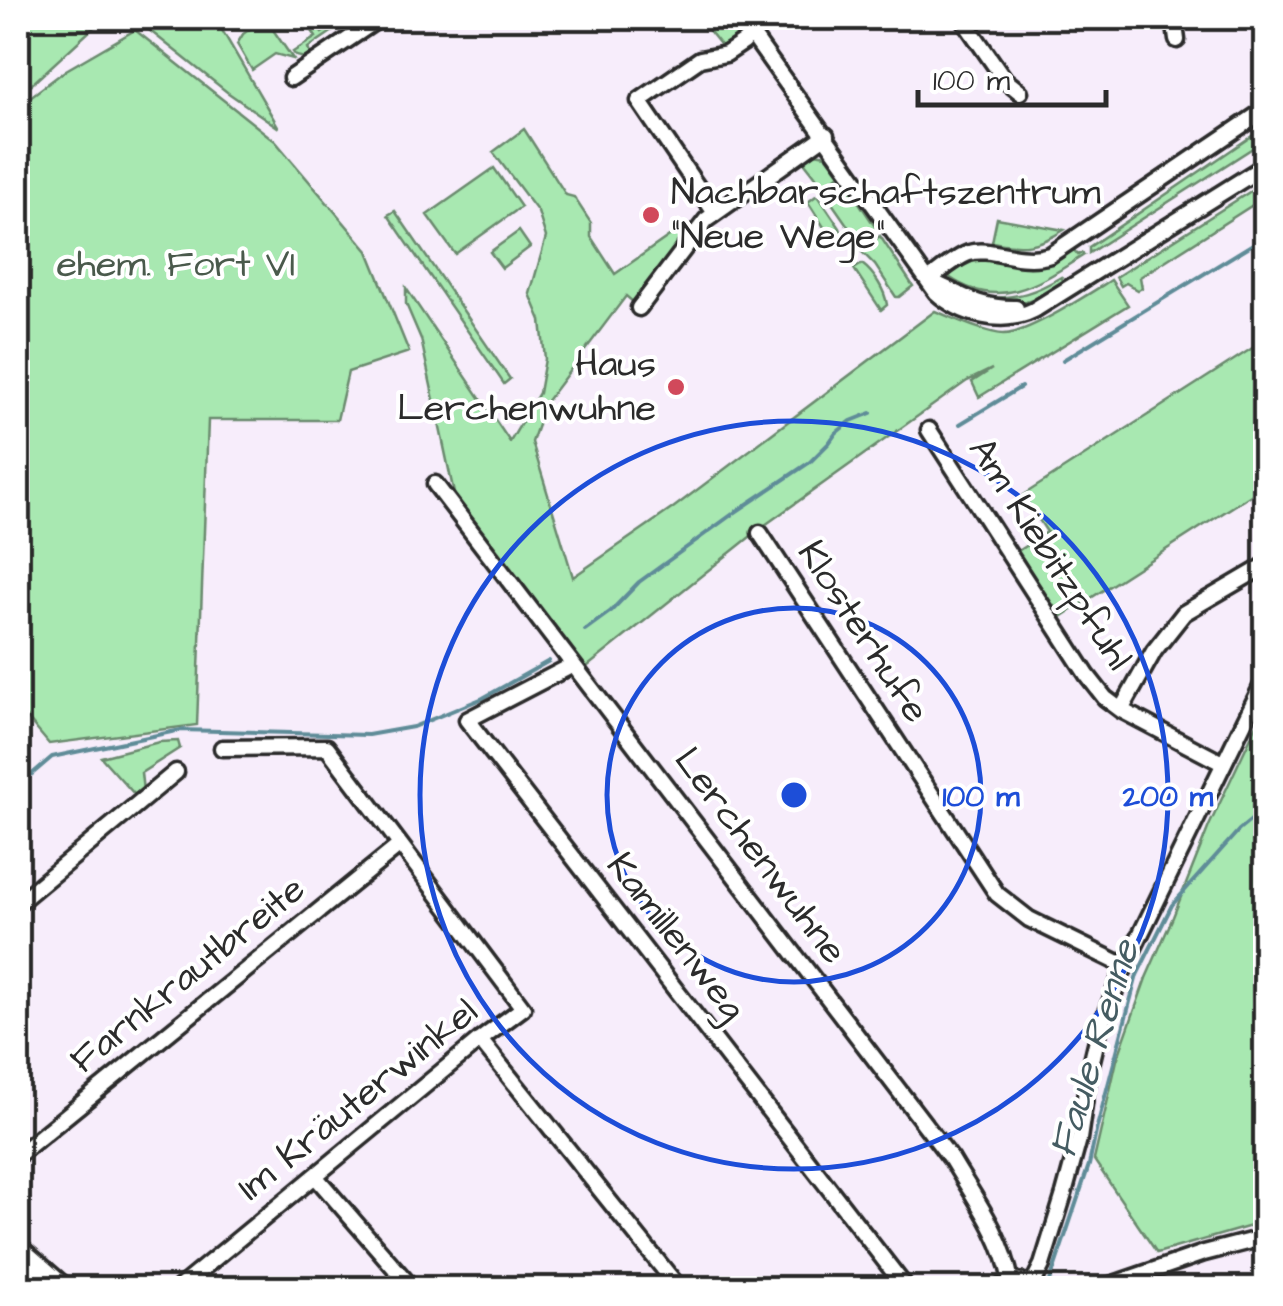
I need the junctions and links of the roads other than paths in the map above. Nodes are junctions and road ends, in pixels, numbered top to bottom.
1 (380, 18) edge
2 (740, 18) edge
3 (771, 18) edge
4 (962, 18) edge
5 (1174, 18) edge
6 (752, 32) junction
7 (1177, 40) dead end
8 (291, 78) dead end
9 (1020, 92) dead end
10 (1266, 109) edge
11 (826, 135) junction
12 (1266, 165) edge
13 (715, 213) junction
14 (928, 280) junction
15 (638, 308) dead end
16 (929, 430) dead end
17 (434, 484) dead end
18 (760, 533) dead end
19 (1266, 565) edge
20 (573, 665) junction
21 (1266, 677) edge
22 (1121, 710) junction
23 (222, 748) dead end
24 (1222, 764) junction
25 (176, 772) dead end
26 (400, 845) junction
27 (18, 903) edge
28 (1125, 966) junction
29 (480, 1040) junction
30 (18, 1154) edge
31 (315, 1176) junction
32 (1263, 1237) edge
33 (18, 1248) edge
34 (1266, 1260) edge
35 (1005, 1285) edge
36 (1034, 1287) edge
37 (64, 1288) edge
38 (179, 1288) edge
39 (412, 1288) edge
40 (679, 1288) edge
41 (906, 1288) edge
42 (1102, 1288) edge

1 - 8 street
2 - 6 street
3 - 6 street
4 - 9 street
5 - 7 street
6 - 11 street
6 - 13 street
10 - 14 street
11 - 13 street
11 - 14 street
12 - 14 street
13 - 15 street
16 - 22 street, Am Kiebitzpfuhl
17 - 20 street, Lerchenwuhne
18 - 28 street, Klosterhufe
19 - 22 street, Am Kiebitzpfuhl
20 - 35 street, Lerchenwuhne
20 - 41 street, Kamillenweg
21 - 24 street
22 - 24 street, Am Kiebitzpfuhl
23 - 26 street, Im Kräuterwinkel
24 - 28 street
25 - 27 street
26 - 29 street, Im Kräuterwinkel
26 - 30 street, Farnkrautbreite
28 - 36 street
29 - 31 street, Im Kräuterwinkel
29 - 40 street
31 - 38 street, Im Kräuterwinkel
31 - 39 street
32 - 34 street
32 - 42 street
33 - 37 street
35 - 36 street

